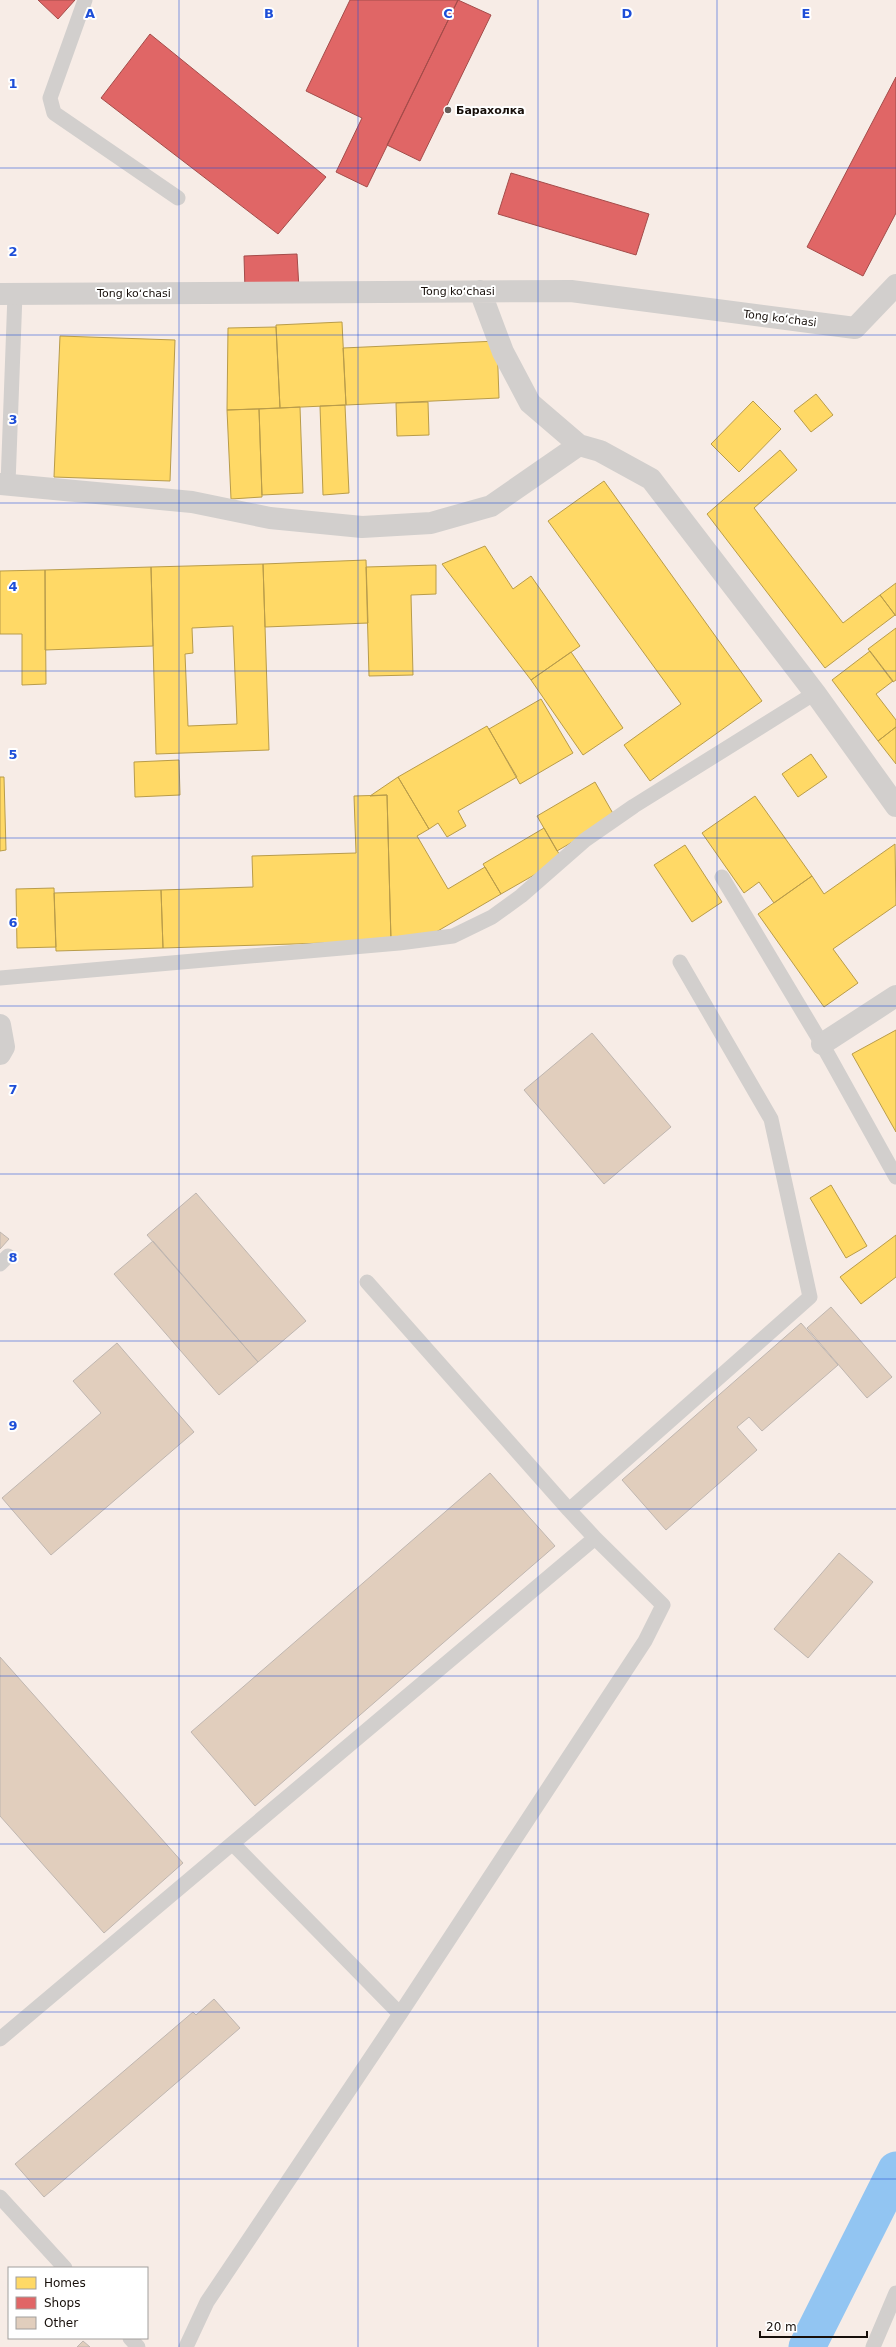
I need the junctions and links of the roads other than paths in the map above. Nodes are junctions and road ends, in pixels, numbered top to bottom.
1 (85, 0) edge
2 (178, 198) dead end
3 (896, 285) edge
4 (480, 291) junction
5 (8, 294) edge
6 (4, 425) edge
7 (579, 446) junction
8 (4, 484) edge
9 (815, 693) junction
10 (896, 806) edge
11 (722, 877) dead end
12 (680, 962) dead end
13 (0, 978) edge
14 (896, 996) edge
15 (0, 1026) edge
16 (822, 1044) junction
17 (0, 1054) edge
18 (896, 1177) edge
19 (367, 1282) dead end
20 (570, 1510) junction
21 (595, 1538) junction
22 (233, 1844) junction
23 (400, 2014) junction
24 (0, 2039) edge
25 (0, 2197) edge
26 (64, 2267) edge
27 (896, 2293) edge
28 (131, 2339) edge
29 (138, 2347) edge
30 (186, 2347) edge
31 (873, 2347) edge

1 - 2 lane
3 - 4 street, Tong koʻchasi
4 - 5 street, Tong koʻchasi
4 - 7 street
5 - 6 lane
6 - 8 lane
7 - 8 street
7 - 9 street
9 - 10 street
9 - 13 lane
11 - 16 lane
12 - 20 lane
14 - 16 street
15 - 17 street
16 - 18 lane
19 - 20 lane
20 - 21 lane
21 - 22 lane
21 - 23 lane
22 - 23 lane
22 - 24 lane
23 - 30 lane
25 - 26 lane
27 - 31 lane
28 - 29 lane

